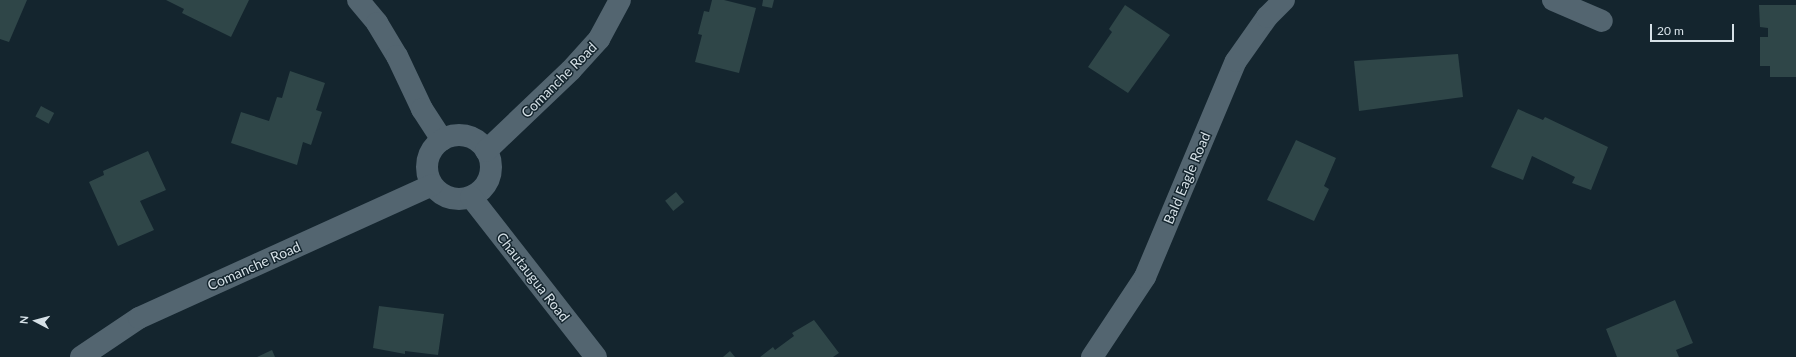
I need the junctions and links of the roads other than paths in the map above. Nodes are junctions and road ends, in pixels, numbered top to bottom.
1 (358, 0) edge
2 (620, 0) edge
3 (1284, 0) edge
4 (1553, 0) edge
5 (1602, 22) dead end
6 (442, 140) junction
7 (486, 151) junction
8 (432, 185) junction
9 (471, 197) junction
10 (81, 357) edge
11 (596, 357) edge
12 (1092, 357) edge

1 - 6 street
2 - 7 street, Comanche Road
3 - 12 street, Bald Eagle Road
4 - 5 street
6 - 7 street
6 - 8 street
7 - 9 street
8 - 9 street
8 - 10 street, Comanche Road
9 - 11 street, Chautaugua Road

